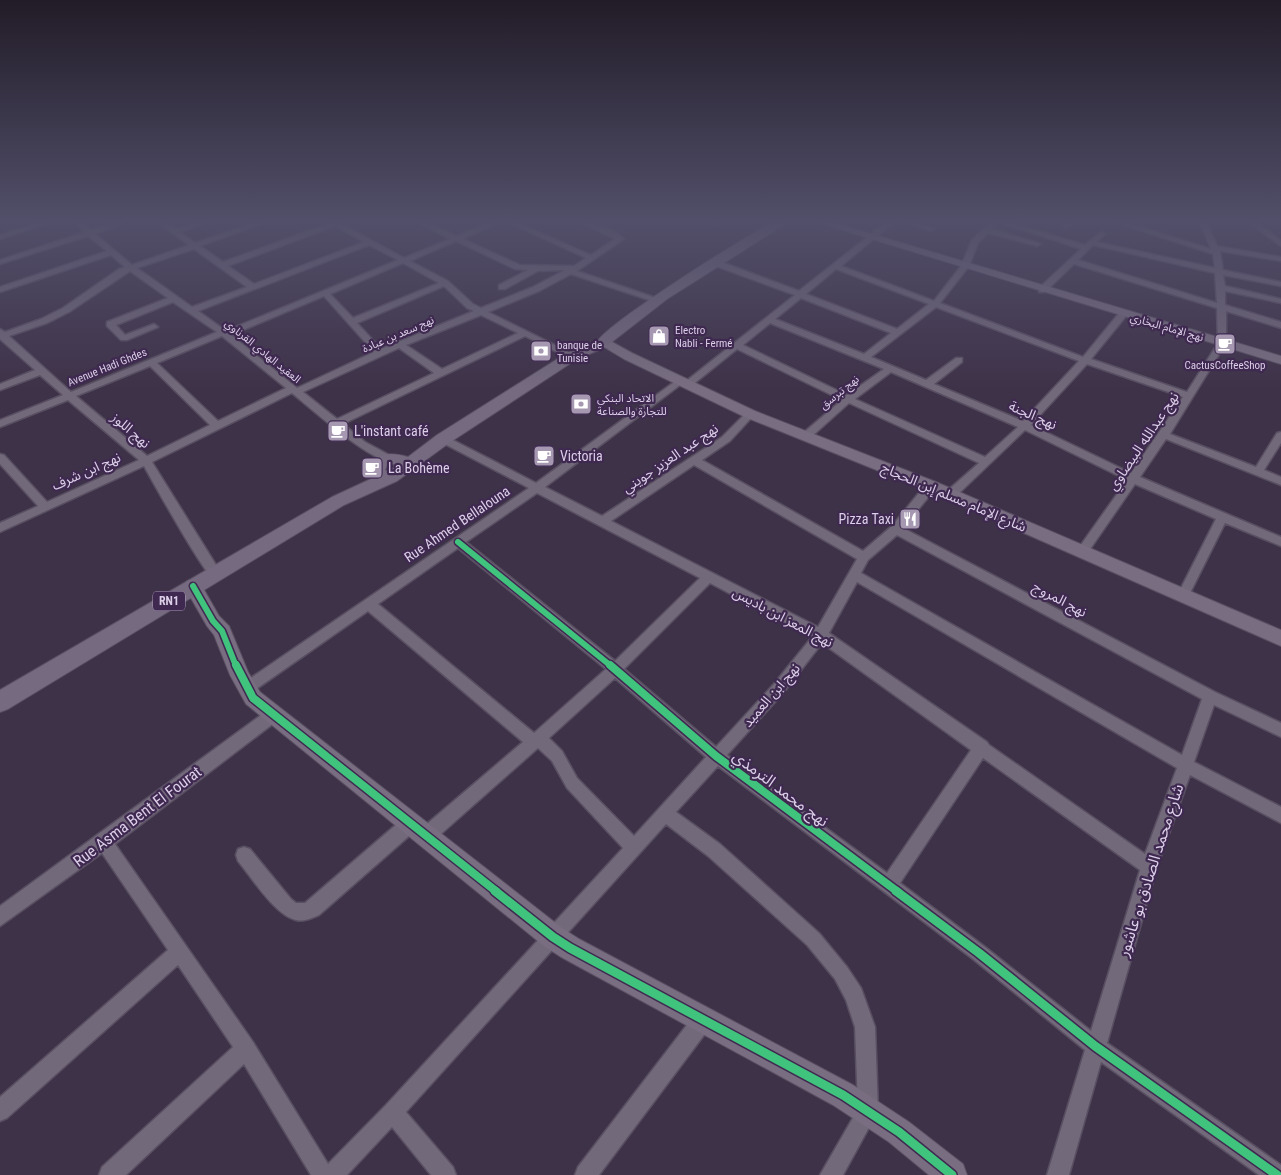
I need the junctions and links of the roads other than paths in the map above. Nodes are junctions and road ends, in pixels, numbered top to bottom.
1 (36, 278) edge
2 (112, 278) edge
3 (145, 278) edge
4 (240, 278) edge
5 (277, 278) edge
6 (364, 278) edge
7 (436, 278) edge
8 (521, 278) edge
9 (557, 278) edge
10 (591, 278) edge
11 (693, 278) edge
12 (756, 278) edge
13 (823, 278) edge
14 (866, 278) edge
15 (956, 278) edge
16 (1003, 278) edge
17 (1055, 278) edge
18 (1126, 278) edge
19 (1220, 278) edge
20 (1247, 278) edge
21 (445, 283) junction
22 (1281, 284) edge
23 (253, 287) junction
24 (502, 287) dead end
25 (1221, 288) junction
26 (0, 290) edge
27 (1042, 290) junction
28 (326, 294) junction
29 (802, 295) junction
30 (175, 298) junction
31 (658, 300) junction
32 (1281, 301) edge
33 (936, 303) junction
34 (1222, 308) junction
35 (193, 310) junction
36 (481, 312) junction
37 (1123, 314) junction
38 (771, 320) junction
39 (352, 322) junction
40 (1281, 325) edge
41 (154, 326) dead end
42 (224, 333) junction
43 (524, 333) junction
44 (898, 333) junction
45 (1, 335) edge
46 (597, 342) junction
47 (1222, 342) junction
48 (400, 345) junction
49 (738, 346) junction
50 (380, 353) junction
51 (572, 356) junction
52 (866, 358) junction
53 (959, 360) dead end
54 (1281, 360) edge
55 (1086, 361) junction
56 (151, 362) junction
57 (890, 369) junction
58 (41, 371) junction
59 (441, 373) junction
60 (684, 382) junction
61 (926, 384) junction
62 (0, 387) edge
63 (294, 391) junction
64 (70, 395) junction
65 (1190, 396) junction
66 (848, 399) junction
67 (750, 414) junction
68 (0, 424) edge
69 (335, 424) junction
70 (217, 426) junction
71 (1024, 426) junction
72 (1164, 435) junction
73 (1281, 435) edge
74 (806, 436) junction
75 (444, 439) junction
76 (361, 444) junction
77 (0, 457) edge
78 (146, 460) junction
79 (693, 460) junction
80 (987, 462) junction
81 (388, 467) junction
82 (5, 469) edge
83 (1258, 472) junction
84 (1134, 479) junction
85 (1281, 481) edge
86 (931, 486) junction
87 (538, 487) junction
88 (950, 495) junction
89 (45, 506) junction
90 (1222, 516) junction
91 (602, 522) junction
92 (0, 528) edge
93 (896, 529) junction
94 (458, 542) junction
95 (1281, 542) edge
96 (1082, 552) junction
97 (864, 557) junction
98 (855, 575) junction
99 (708, 577) junction
100 (204, 580) junction
101 (1183, 596) junction
102 (369, 604) junction
103 (821, 635) junction
104 (1281, 638) edge
105 (615, 669) junction
106 (247, 688) junction
107 (1210, 696) junction
108 (0, 702) edge
109 (273, 715) junction
110 (1281, 730) edge
111 (536, 740) junction
112 (982, 747) junction
113 (716, 756) junction
114 (1184, 764) junction
115 (665, 813) junction
116 (1281, 815) edge
117 (419, 829) junction
118 (104, 842) junction
119 (634, 848) junction
120 (244, 855) dead end
121 (1149, 866) junction
122 (888, 886) junction
123 (0, 917) edge
124 (553, 937) junction
125 (179, 952) junction
126 (703, 1020) junction
127 (1096, 1046) junction
128 (246, 1049) junction
129 (0, 1111) edge
130 (868, 1111) junction
131 (393, 1112) junction
132 (110, 1175) edge
133 (323, 1175) edge
134 (332, 1175) edge
135 (446, 1175) edge
136 (586, 1175) edge
137 (831, 1175) edge
138 (952, 1175) edge
139 (1058, 1175) edge
140 (1277, 1175) edge

1 - 26 street
2 - 45 street
3 - 30 street, العقيد الهادي القرناوي
4 - 23 street
5 - 23 street
6 - 28 street, Avenue Hadi Ghdes
7 - 21 street
8 - 24 street
9 - 36 street, نهج سعد بن عبادة
10 - 31 street
11 - 31 main road, RN1
12 - 29 street
13 - 29 street, Rue Ahmed Bellalouna
14 - 33 street
15 - 33 street
16 - 27 street, نهج الإمام البخاري
17 - 27 street
18 - 34 street
19 - 25 street
20 - 22 street
21 - 36 street
21 - 39 street
23 - 35 street
25 - 32 street
25 - 34 street
27 - 37 street, نهج الإمام البخاري
28 - 39 street
28 - 42 street, Avenue Hadi Ghdes
29 - 38 street, Rue Ahmed Bellalouna
29 - 44 street
30 - 35 street, العقيد الهادي القرناوي
30 - 41 street
31 - 46 main road, RN1
33 - 44 street
33 - 55 street
34 - 40 street
34 - 47 street
35 - 42 street, العقيد الهادي القرناوي
36 - 43 street
36 - 48 street, نهج سعد بن عبادة
37 - 47 street, نهج الإمام البخاري
37 - 55 street
38 - 49 street, Rue Ahmed Bellalouna
38 - 52 street, نهج الجنة
39 - 50 street
42 - 56 street, Avenue Hadi Ghdes
42 - 63 street, العقيد الهادي القرناوي
43 - 51 street
43 - 59 street
44 - 52 street
45 - 58 street, نهج اللوز
46 - 51 main road, RN1
46 - 60 street, شارع اﻹمام مسلم إبن الحجاج
47 - 54 street, نهج الإمام البخاري
47 - 65 street, نهج عبدالله البيضاوي
48 - 50 street, نهج سعد بن عبادة
48 - 59 street
49 - 60 street, Rue Ahmed Bellalouna
49 - 66 street
50 - 63 street, نهج سعد بن عبادة
51 - 75 main road, RN1
52 - 57 street, نهج الجنة
53 - 61 street
55 - 65 street
55 - 71 street
56 - 64 street, Avenue Hadi Ghdes
56 - 70 street
57 - 61 street, نهج الجنة
57 - 66 street, نهج تبرسق
58 - 62 street
58 - 64 street, نهج اللوز
59 - 69 street
60 - 67 street, شارع اﻹمام مسلم إبن الحجاج
60 - 87 street, Rue Ahmed Bellalouna
61 - 71 street, نهج الجنة
63 - 69 street, العقيد الهادي القرناوي
63 - 70 street, نهج ابن شرف
64 - 68 street, Avenue Hadi Ghdes
64 - 78 street, نهج اللوز
65 - 72 street, نهج عبدالله البيضاوي
66 - 74 street, نهج تبرسق
66 - 80 street
67 - 74 street, شارع اﻹمام مسلم إبن الحجاج
67 - 79 street, نهج عبد العزيز جويني
69 - 76 street, العقيد الهادي القرناوي
70 - 78 street, نهج ابن شرف
71 - 80 street
71 - 84 street, نهج الجنة
72 - 83 street
72 - 84 street, نهج عبدالله البيضاوي
73 - 83 street
74 - 86 street, شارع اﻹمام مسلم إبن الحجاج
75 - 81 main road, RN1
75 - 87 street, نهج المعز ابن باديس
76 - 81 street
76 - 81 street
77 - 82 street
78 - 89 street, نهج ابن شرف
78 - 100 street, نهج اللوز
79 - 91 street, نهج عبد العزيز جويني
79 - 97 street
80 - 88 street
81 - 100 main road, RN1
82 - 89 street
83 - 85 street
84 - 90 street, نهج الجنة
84 - 96 street, نهج عبدالله البيضاوي
86 - 88 street, شارع اﻹمام مسلم إبن الحجاج
86 - 93 street, نهج ابن العميد
87 - 91 street, نهج المعز ابن باديس
87 - 94 street, Rue Ahmed Bellalouna
88 - 96 street, شارع اﻹمام مسلم إبن الحجاج
89 - 92 street, نهج ابن شرف
90 - 95 street, نهج الجنة
90 - 101 street
91 - 99 street, نهج المعز ابن باديس
93 - 97 street, نهج ابن العميد
93 - 107 street, نهج المروج
94 - 102 street, Rue Ahmed Bellalouna
94 - 105 street, نهج محمد الترمذي
96 - 101 street, شارع اﻹمام مسلم إبن الحجاج
97 - 98 street, نهج ابن العميد
98 - 103 street, نهج ابن العميد
98 - 114 street
99 - 103 street, نهج المعز ابن باديس
99 - 105 street
100 - 106 street
100 - 108 main road, RN1
101 - 104 street, شارع اﻹمام مسلم إبن الحجاج
102 - 106 street, Rue Ahmed Bellalouna
102 - 111 street
103 - 112 street, نهج المعز ابن باديس
103 - 113 street, نهج ابن العميد
105 - 111 street
105 - 113 street, نهج محمد الترمذي
106 - 109 street
107 - 110 street, نهج المروج
107 - 114 street, شارع محمد الصادق بو عاشور
109 - 117 street
109 - 118 street, Rue Asma Bent El Fourat
111 - 117 street
111 - 119 street
112 - 121 street, نهج المعز ابن باديس
112 - 122 street
113 - 115 street, نهج ابن العميد
113 - 122 street, نهج محمد الترمذي
114 - 116 street
114 - 121 street, شارع محمد الصادق بو عاشور
115 - 119 street, نهج ابن العميد
115 - 130 street
117 - 120 street
117 - 124 street
118 - 123 street, Rue Asma Bent El Fourat
118 - 125 street
119 - 124 street, نهج ابن العميد
121 - 127 street, شارع محمد الصادق بو عاشور
122 - 127 street, نهج محمد الترمذي
124 - 126 street
124 - 131 street, نهج ابن العميد
125 - 128 street
125 - 129 street
126 - 130 street
126 - 136 street
127 - 139 street, شارع محمد الصادق بو عاشور
127 - 140 street, نهج محمد الترمذي
128 - 132 street
128 - 133 street
130 - 137 street
130 - 138 street
131 - 134 street, نهج ابن العميد
131 - 135 street

